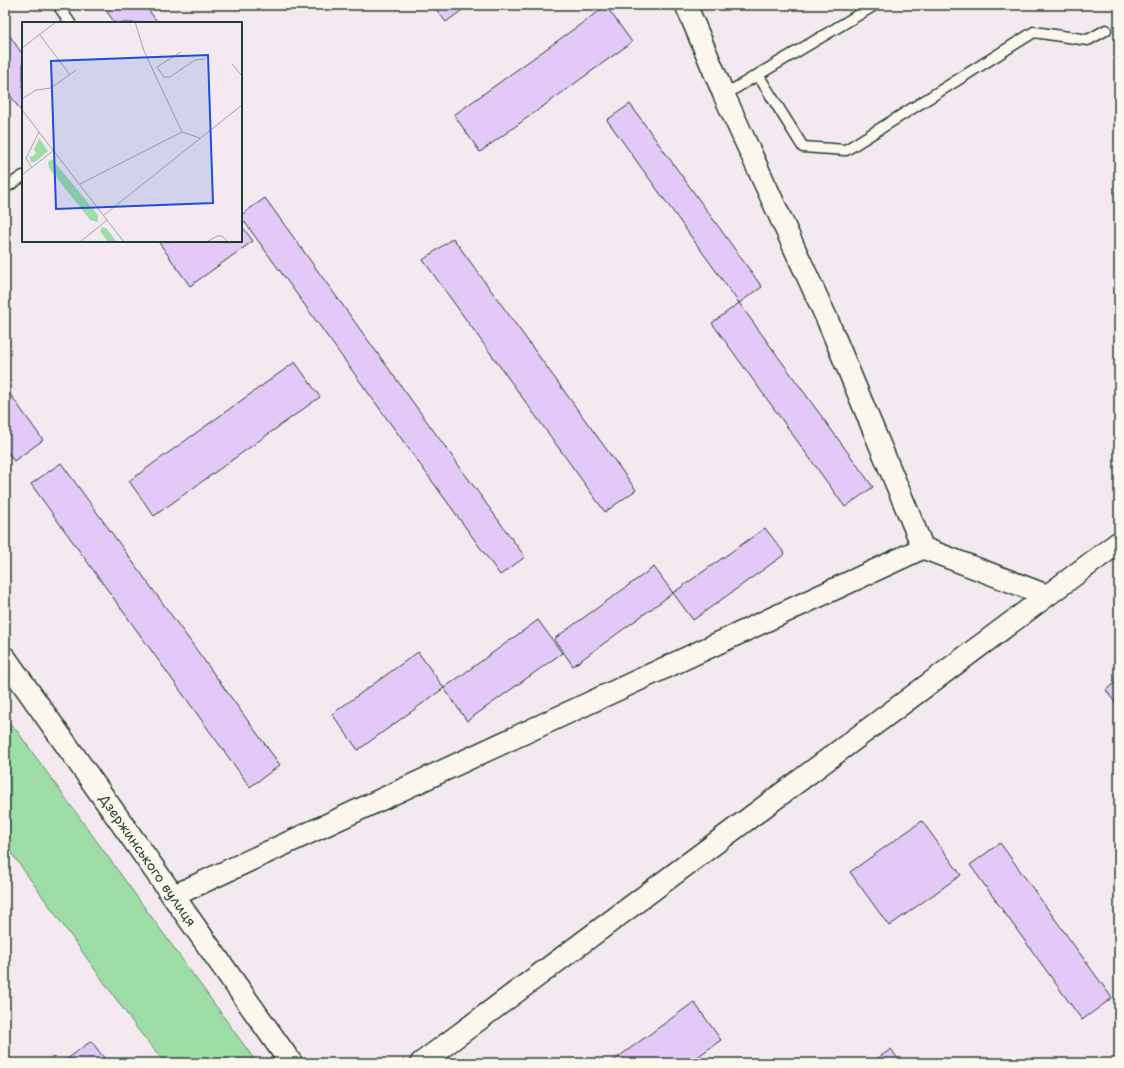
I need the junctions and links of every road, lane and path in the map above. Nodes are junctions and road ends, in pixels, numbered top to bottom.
1 (58, 5) edge
2 (686, 5) edge
3 (875, 5) edge
4 (69, 22) edge
5 (1106, 30) dead end
6 (758, 75) junction
7 (724, 95) junction
8 (22, 177) edge
9 (5, 188) edge
10 (1119, 542) edge
11 (923, 548) junction
12 (1046, 595) junction
13 (5, 658) edge
14 (173, 896) junction
15 (291, 1063) edge
16 (421, 1063) edge

1 - 4 lane
2 - 7 street
3 - 6 lane
5 - 6 lane
6 - 7 lane
7 - 11 street
8 - 9 lane
10 - 12 street
11 - 12 street
11 - 14 street
12 - 16 street
13 - 14 main road, Дзержинського вулиця
14 - 15 main road, Дзержинського вулиця

